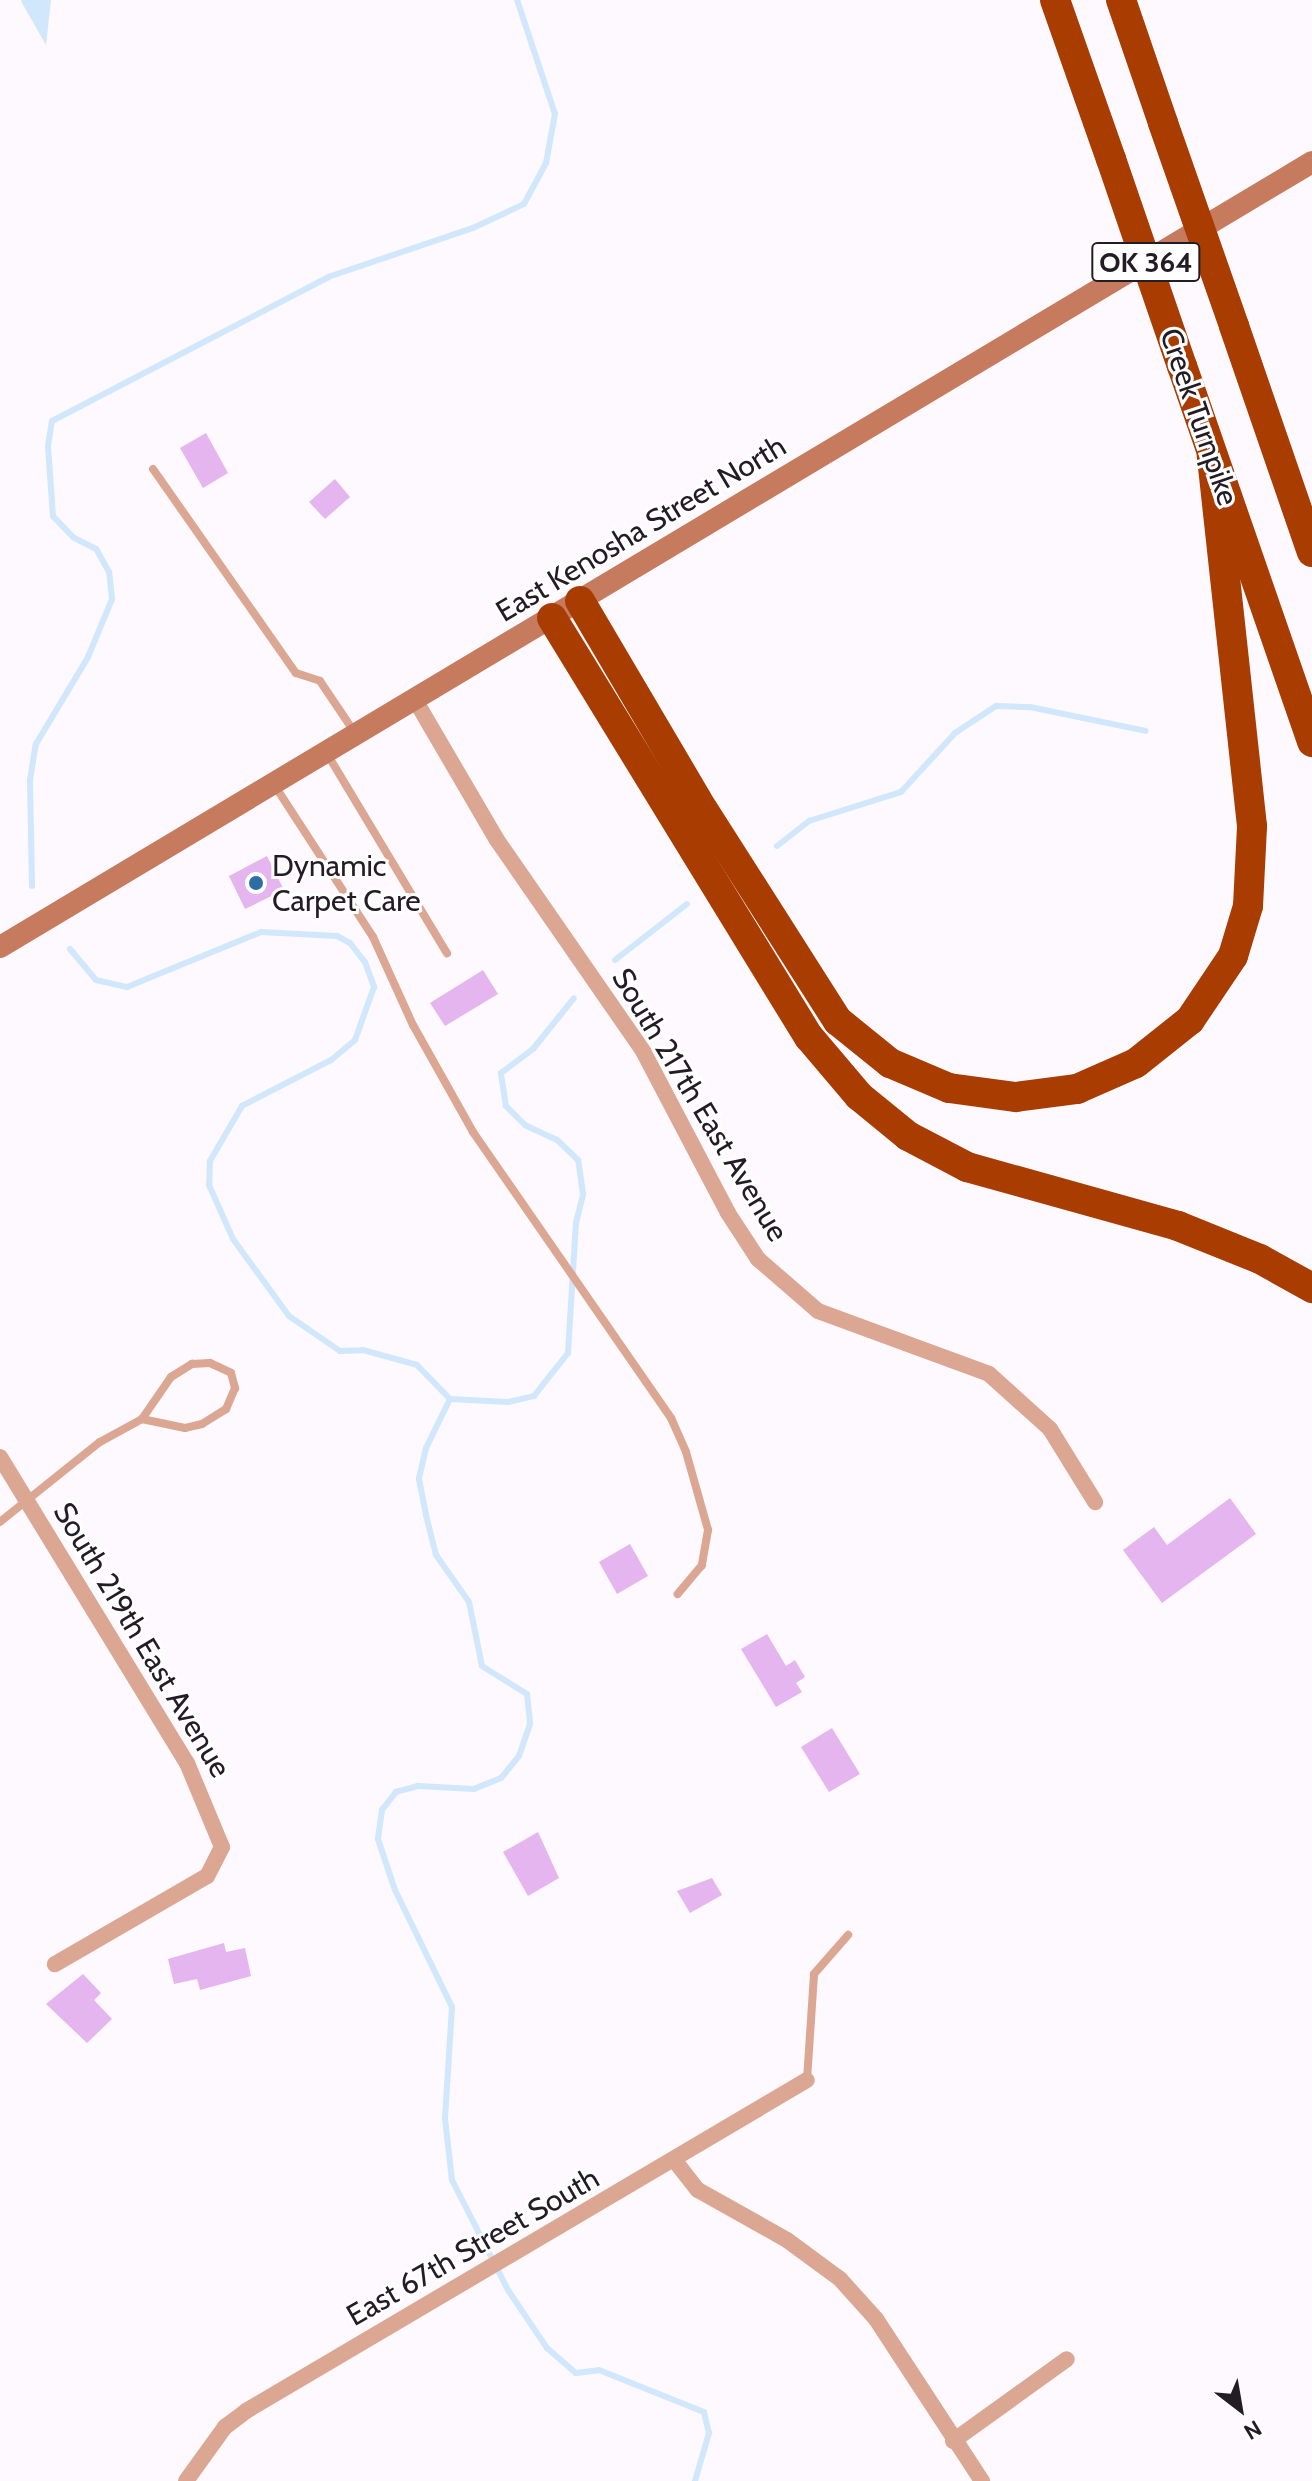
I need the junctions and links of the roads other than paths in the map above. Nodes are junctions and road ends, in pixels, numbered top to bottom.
1 (1055, 0) edge
2 (1121, 0) edge
3 (1312, 162) edge
4 (1267, 421) junction
5 (1212, 455) junction
6 (153, 469) dead end
7 (1312, 491) edge
8 (1312, 552) edge
9 (580, 601) junction
10 (552, 618) junction
11 (414, 698) junction
12 (355, 734) junction
13 (1312, 742) edge
14 (325, 752) junction
15 (274, 783) junction
16 (0, 947) edge
17 (447, 953) dead end
18 (1312, 1288) edge
19 (142, 1419) junction
20 (0, 1457) edge
21 (26, 1502) junction
22 (1095, 1502) dead end
23 (0, 1522) edge
24 (678, 1594) dead end
25 (848, 1935) dead end
26 (55, 1964) dead end
27 (807, 2080) joint
28 (675, 2161) junction
29 (1067, 2359) dead end
30 (953, 2441) junction
31 (186, 2481) edge
32 (982, 2481) edge

1 - 5 highway, Creek Turnpike / OK 364, bridge
2 - 4 highway, Creek Turnpike / OK 364, bridge
3 - 9 main road, East Kenosha Street North
4 - 7 highway
4 - 8 highway, Creek Turnpike / OK 364
5 - 9 highway
5 - 13 highway, Creek Turnpike / OK 364
6 - 12 lane
9 - 10 main road, East Kenosha Street North
10 - 11 main road, East Kenosha Street North
10 - 18 highway
11 - 12 main road, East Kenosha Street North
11 - 22 street, South 217th East Avenue
12 - 14 main road, East Kenosha Street North
14 - 15 main road, East Kenosha Street North
14 - 17 lane
15 - 16 main road, East Kenosha Street North
15 - 24 lane
19 - 19 lane
19 - 21 lane
20 - 21 street, South 219th East Avenue
21 - 23 lane
21 - 26 street, South 219th East Avenue
25 - 27 lane
27 - 28 street, East 67th Street South
28 - 30 street
28 - 31 street, East 67th Street South
29 - 30 street
30 - 32 street

